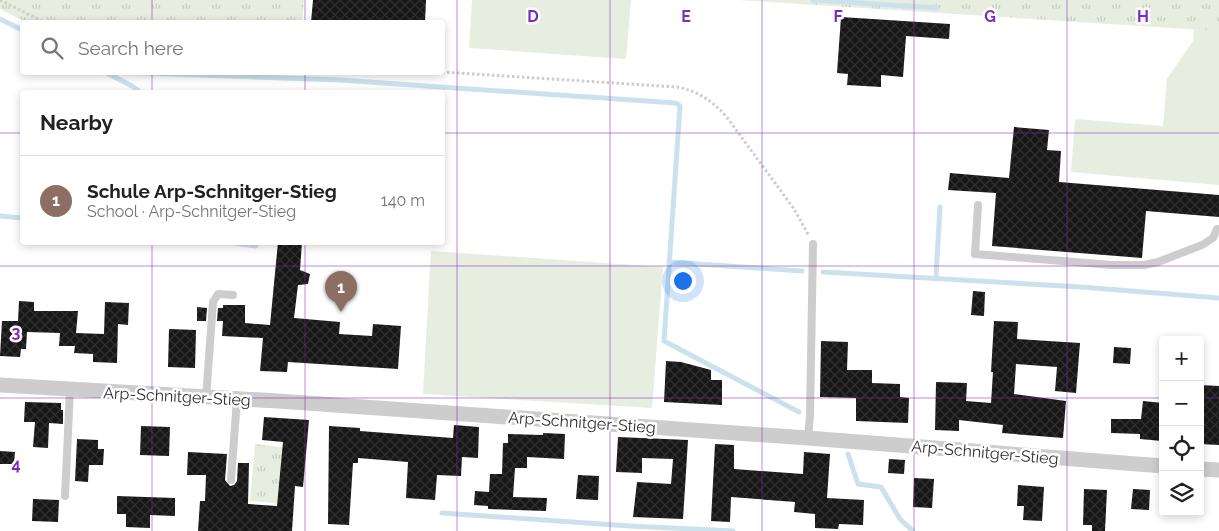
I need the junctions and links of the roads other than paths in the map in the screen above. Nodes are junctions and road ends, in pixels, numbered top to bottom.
1 (978, 205) dead end
2 (1219, 229) edge
3 (813, 244) road end
4 (233, 295) dead end
5 (0, 385) edge
6 (70, 390) junction
7 (206, 398) junction
8 (237, 399) junction
9 (808, 438) junction
10 (1159, 466) edge
11 (1204, 469) edge
12 (1219, 470) edge
13 (231, 480) dead end
14 (65, 496) dead end

1 - 2 lane
3 - 9 lane
4 - 7 lane
5 - 6 street, Arp-Schnitger-Stieg
6 - 7 street, Arp-Schnitger-Stieg
6 - 14 lane
7 - 8 street, Arp-Schnitger-Stieg
8 - 9 street, Arp-Schnitger-Stieg
8 - 13 lane
9 - 10 street, Arp-Schnitger-Stieg
11 - 12 street

